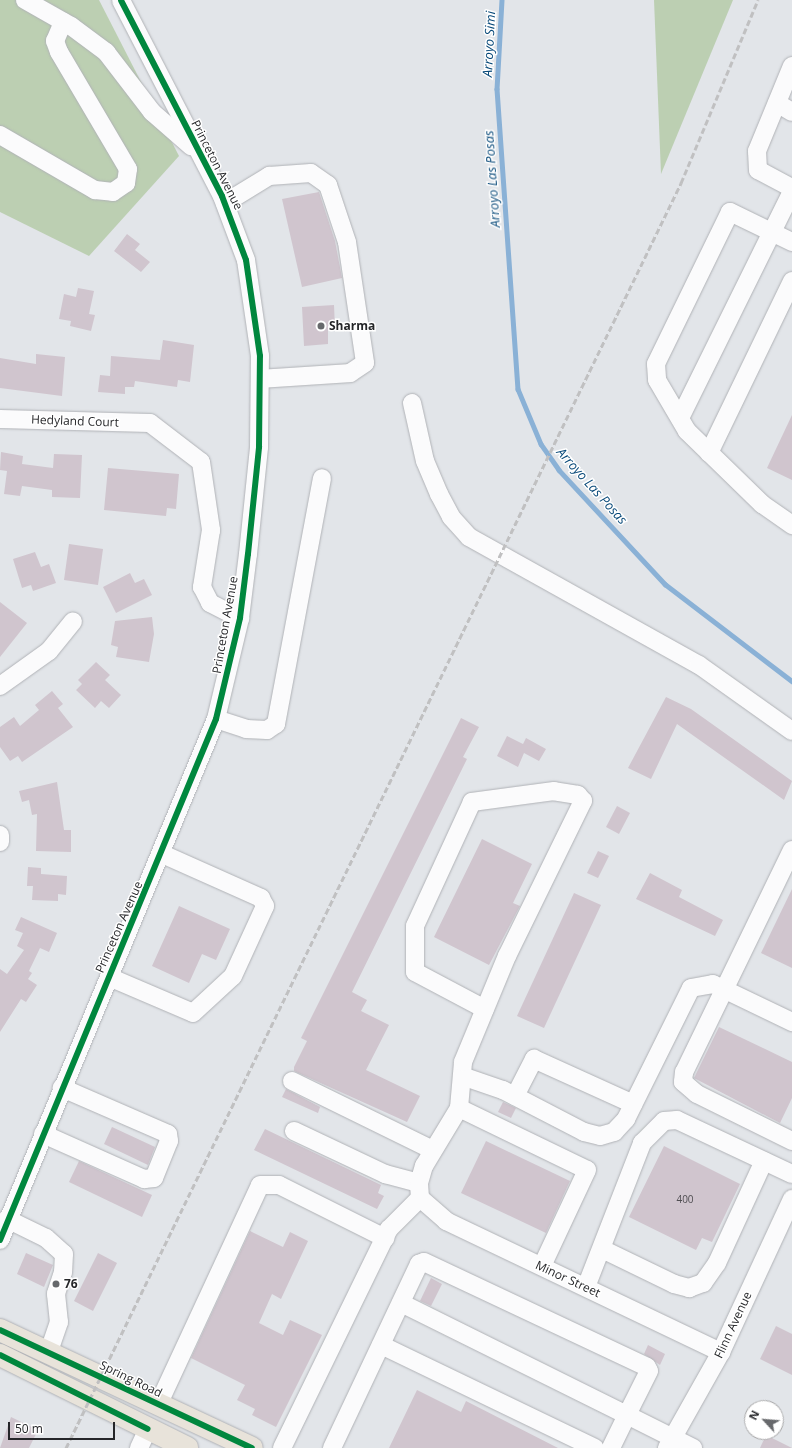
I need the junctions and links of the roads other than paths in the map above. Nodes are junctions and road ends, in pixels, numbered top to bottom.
1 (25, 0) edge
2 (121, 0) edge
3 (63, 22) junction
4 (792, 66) edge
5 (784, 108) edge
6 (0, 135) edge
7 (198, 152) junction
8 (792, 190) edge
9 (225, 203) junction
10 (771, 231) junction
11 (792, 242) edge
12 (792, 281) edge
13 (260, 379) junction
14 (412, 403) dead end
15 (680, 418) junction
16 (0, 419) edge
17 (709, 453) junction
18 (322, 478) dead end
19 (792, 524) edge
20 (240, 618) junction
21 (73, 621) dead end
22 (0, 686) edge
23 (216, 719) junction
24 (792, 731) edge
25 (0, 835) edge
26 (0, 842) edge
27 (792, 850) edge
28 (162, 854) junction
29 (109, 977) junction
30 (723, 989) junction
31 (485, 1009) junction
32 (792, 1022) edge
33 (463, 1069) junction
34 (292, 1080) dead end
35 (62, 1088) junction
36 (515, 1096) junction
37 (634, 1104) junction
38 (459, 1108) junction
39 (294, 1131) dead end
40 (43, 1134) junction
41 (792, 1141) edge
42 (433, 1150) junction
43 (764, 1162) junction
44 (792, 1174) edge
45 (420, 1191) junction
46 (792, 1199) edge
47 (7, 1220) junction
48 (385, 1238) junction
49 (0, 1240) edge
50 (602, 1249) junction
51 (542, 1266) junction
52 (586, 1287) junction
53 (401, 1303) junction
54 (0, 1330) edge
55 (381, 1345) junction
56 (49, 1352) junction
57 (721, 1352) junction
58 (0, 1355) edge
59 (0, 1359) edge
60 (24, 1368) junction
61 (158, 1405) junction
62 (627, 1415) junction
63 (144, 1439) edge
64 (671, 1443) edge
65 (187, 1448) edge
66 (252, 1448) edge
67 (282, 1448) edge
68 (332, 1448) edge
69 (595, 1448) edge
70 (611, 1448) edge
71 (693, 1448) edge

1 - 3 street
2 - 7 street, Princeton Avenue
3 - 6 street
3 - 7 street
4 - 5 street
5 - 8 street
7 - 9 street, Princeton Avenue
8 - 10 street
9 - 13 street, Princeton Avenue
9 - 13 street
10 - 11 street
10 - 15 street
10 - 15 street
12 - 17 street
13 - 20 street, Princeton Avenue
14 - 24 street
15 - 17 street
16 - 20 street, Hedyland Court
17 - 19 street
18 - 23 street
20 - 23 street, Princeton Avenue
21 - 22 street
23 - 28 street, Princeton Avenue
25 - 26 street
27 - 30 street
28 - 29 street, Princeton Avenue
28 - 29 street
29 - 35 street, Princeton Avenue
30 - 32 street
30 - 37 street
30 - 41 street
31 - 31 street
31 - 33 street
33 - 36 street
33 - 38 street
34 - 42 street
35 - 40 street, Princeton Avenue
35 - 40 street
36 - 37 street
36 - 37 street
38 - 42 street
38 - 51 street
39 - 45 street
40 - 47 street, Princeton Avenue
42 - 45 street
43 - 44 street
43 - 50 street
43 - 50 street
45 - 48 street
45 - 51 street, Minor Street
46 - 57 street, Flinn Avenue
47 - 49 street, Princeton Avenue
47 - 56 street
48 - 61 street
48 - 67 street
50 - 52 street
51 - 52 street, Minor Street
52 - 57 street, Minor Street
53 - 55 street
53 - 62 street
53 - 62 street
54 - 56 main road, Spring Road
55 - 68 street
55 - 69 street
56 - 61 main road, Spring Road
57 - 64 street, Flinn Avenue
58 - 60 main road
59 - 60 main road
60 - 63 main road
61 - 66 main road, Spring Road
62 - 64 street
62 - 70 street
63 - 65 main road
64 - 71 street

